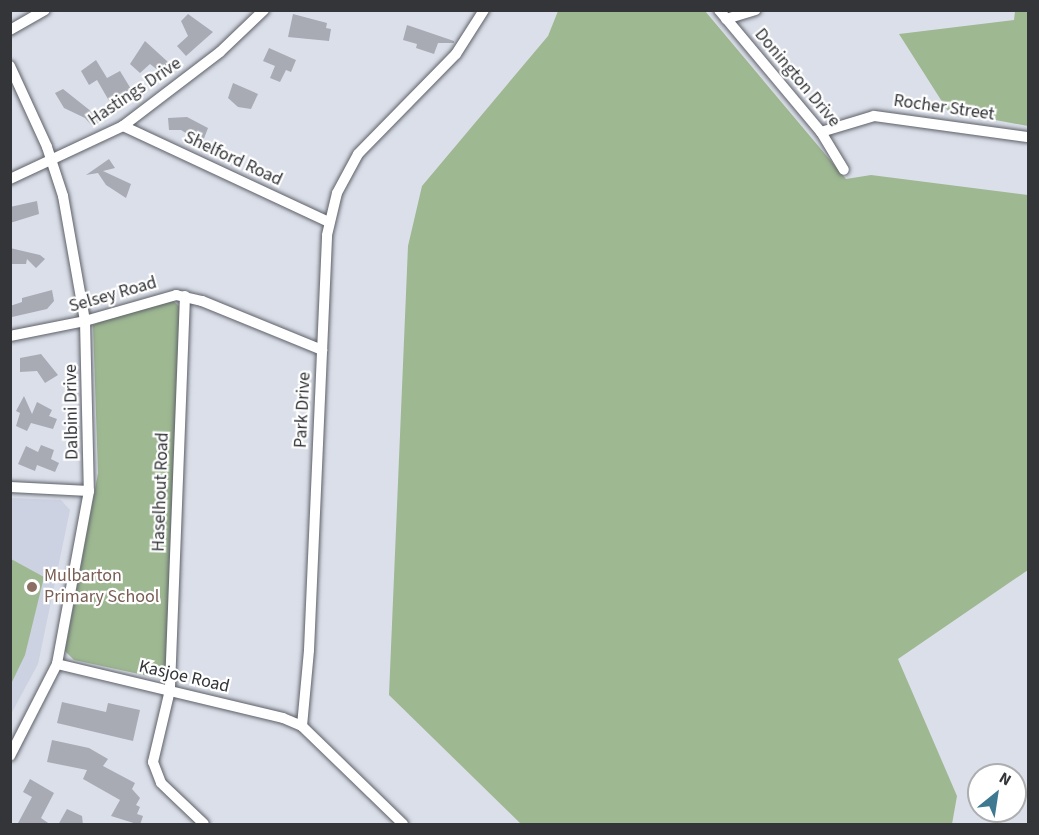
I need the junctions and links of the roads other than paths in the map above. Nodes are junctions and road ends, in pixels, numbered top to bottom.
1 (45, 10) edge
2 (264, 10) edge
3 (484, 10) edge
4 (756, 10) edge
5 (723, 15) edge
6 (10, 30) edge
7 (10, 66) edge
8 (123, 126) junction
9 (822, 132) junction
10 (1029, 137) edge
11 (52, 160) junction
12 (844, 170) dead end
13 (10, 179) edge
14 (329, 222) junction
15 (185, 296) junction
16 (85, 321) junction
17 (10, 336) edge
18 (322, 350) junction
19 (10, 487) edge
20 (89, 491) junction
21 (57, 664) junction
22 (170, 690) junction
23 (302, 726) junction
24 (10, 756) edge
25 (204, 825) edge
26 (403, 825) edge

1 - 6 street
2 - 8 street, Hastings Drive
3 - 14 street, Park Drive
4 - 5 street
5 - 9 street, Donington Drive
7 - 11 street, Dalbini Drive
8 - 11 street, Hastings Drive
8 - 14 street, Shelford Road
9 - 10 street, Rocher Street
9 - 12 street, Donington Drive
11 - 13 street, Hastings Drive
11 - 16 street, Dalbini Drive
14 - 18 street, Park Drive
15 - 16 street, Selsey Road
15 - 18 street, Selsey Road
15 - 22 street, Haselhout Road
16 - 17 street, Selsey Road
16 - 20 street, Dalbini Drive
18 - 23 street, Park Drive
19 - 20 street
20 - 21 street, Dalbini Drive
21 - 22 street, Kasjoe Road
21 - 24 street, Dalbini Drive
22 - 23 street, Kasjoe Road
22 - 25 street, Haselhout Road
23 - 26 street

